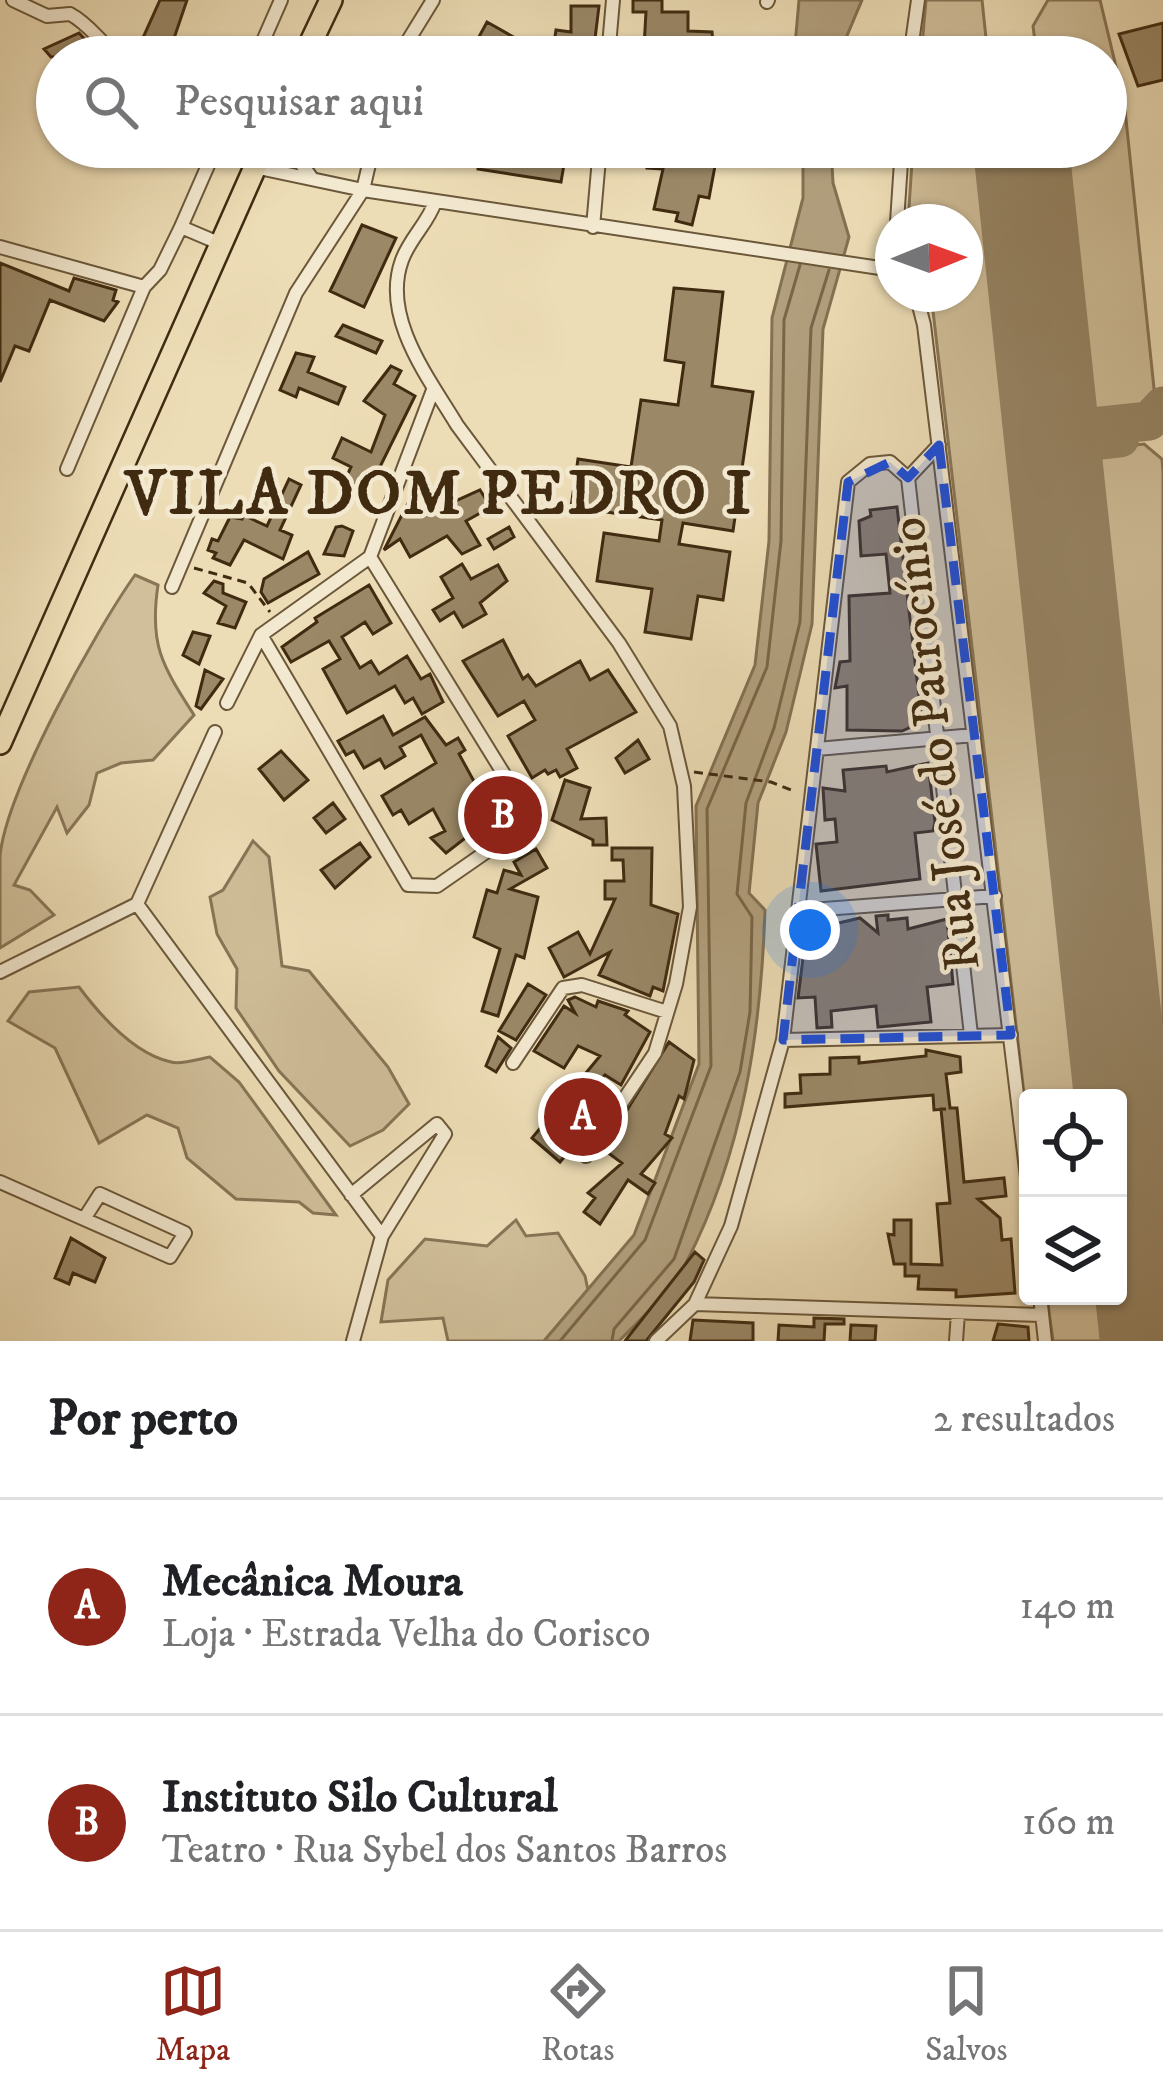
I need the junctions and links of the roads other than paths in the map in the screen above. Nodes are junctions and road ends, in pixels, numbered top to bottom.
1 (13, 0) edge
2 (77, 0) edge
3 (331, 0) edge
4 (433, 0) edge
5 (613, 0) edge
6 (918, 0) edge
7 (276, 4) edge
8 (70, 14) junction
9 (100, 36) edge
10 (264, 36) edge
11 (314, 36) edge
12 (411, 36) edge
13 (610, 36) edge
14 (913, 36) edge
15 (207, 168) edge
16 (254, 168) edge
17 (286, 168) edge
18 (304, 168) edge
19 (369, 168) edge
20 (598, 168) edge
21 (901, 168) edge
22 (311, 178) junction
23 (363, 190) junction
24 (435, 202) junction
25 (898, 204) edge
26 (593, 226) junction
27 (181, 227) junction
28 (221, 244) junction
29 (0, 247) edge
30 (875, 266) edge
31 (144, 287) junction
32 (919, 312) edge
33 (434, 390) junction
34 (939, 446) junction
35 (67, 469) dead end
36 (908, 478) junction
37 (370, 557) junction
38 (172, 587) dead end
39 (261, 635) junction
40 (227, 703) dead end
41 (215, 731) dead end
42 (974, 735) junction
43 (937, 742) junction
44 (0, 743) edge
45 (817, 748) junction
46 (995, 896) junction
47 (955, 897) junction
48 (137, 904) junction
49 (798, 911) junction
50 (0, 972) edge
51 (667, 1012) junction
52 (971, 1035) junction
53 (1011, 1035) junction
54 (783, 1040) junction
55 (513, 1063) dead end
56 (1019, 1106) edge
57 (586, 1156) dead end
58 (0, 1182) edge
59 (352, 1195) junction
60 (83, 1219) junction
61 (382, 1236) junction
62 (695, 1304) junction
63 (1041, 1305) edge
64 (958, 1313) junction
65 (1042, 1315) junction
66 (353, 1341) edge
67 (656, 1341) edge
68 (956, 1341) edge
69 (1045, 1341) edge

1 - 8 street
2 - 8 street
3 - 11 highway
4 - 12 street
5 - 13 street
6 - 14 street
7 - 10 street
8 - 9 street
15 - 27 street
16 - 28 highway
17 - 22 street
18 - 22 street
19 - 23 street
20 - 26 street
21 - 25 street
22 - 23 street
23 - 24 street
23 - 38 street
24 - 26 street
24 - 33 street
26 - 30 street
27 - 28 street
27 - 31 street
28 - 44 highway
29 - 31 street
31 - 35 street
32 - 34 street, Rua José do Patrocínio
33 - 37 street
33 - 51 street
34 - 36 street
34 - 42 street, Rua José do Patrocínio
36 - 43 street
36 - 45 street
37 - 39 street
37 - 39 street
39 - 40 street
41 - 48 street
42 - 43 street
42 - 46 street, Rua José do Patrocínio
43 - 45 street
43 - 47 street
45 - 49 street
46 - 47 street
46 - 53 street, Rua José do Patrocínio
47 - 49 street
47 - 52 street
48 - 50 street
48 - 59 street
49 - 54 street
51 - 55 street
51 - 57 street
52 - 53 street
52 - 54 street
53 - 56 street, Rua José do Patrocínio
54 - 62 street
58 - 60 street
59 - 61 street
59 - 61 street
60 - 60 street
61 - 66 street
62 - 64 street
62 - 67 street
63 - 65 street
64 - 65 street
64 - 68 street
65 - 69 street

